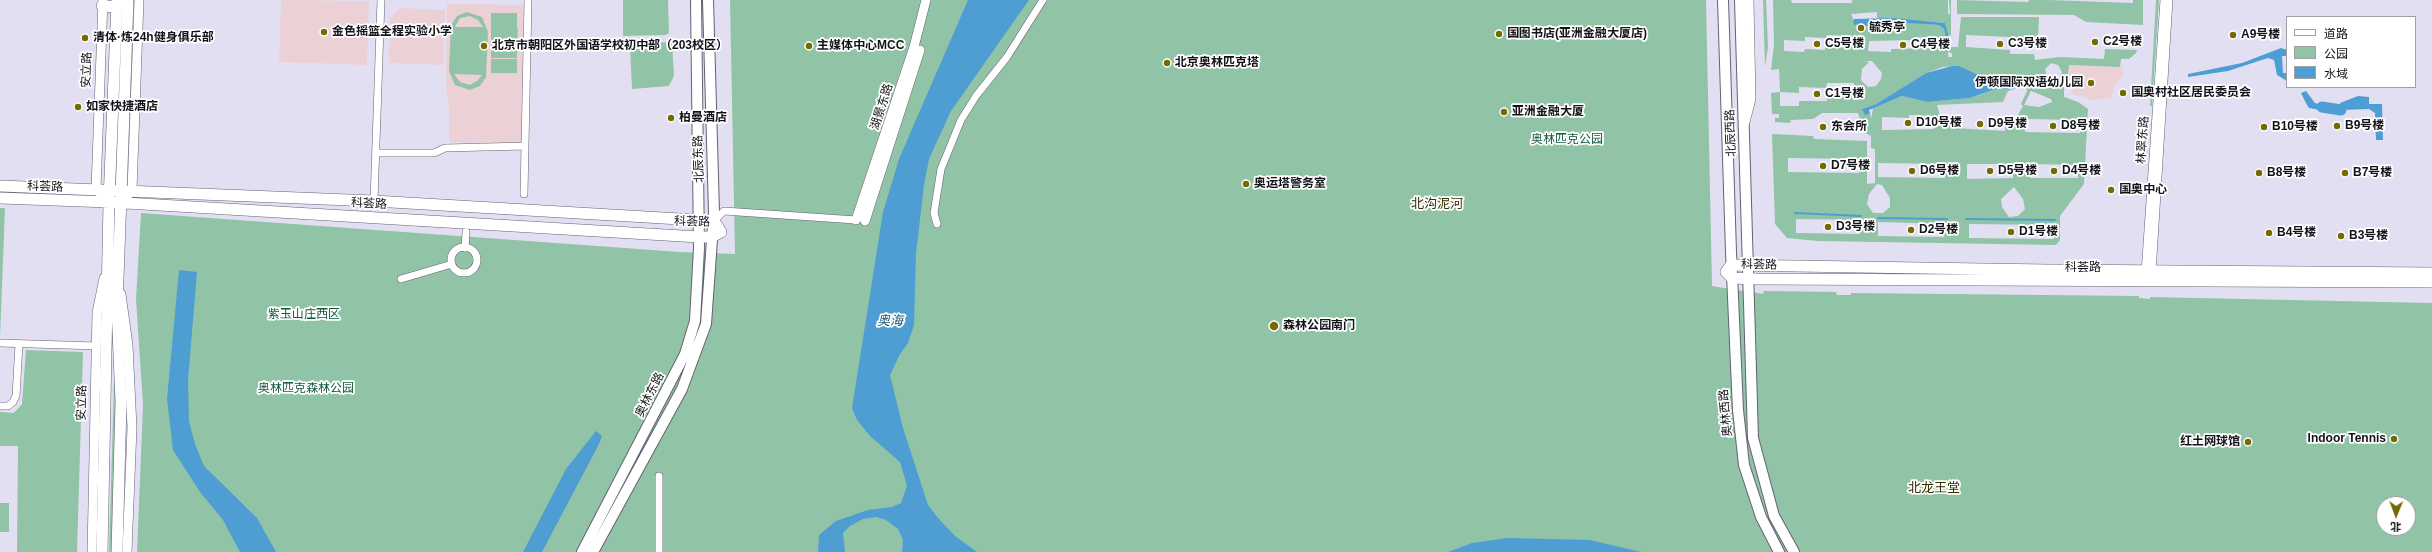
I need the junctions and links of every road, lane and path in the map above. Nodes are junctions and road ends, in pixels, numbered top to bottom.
1 (128, 0) edge
2 (139, 0) edge
3 (380, 0) edge
4 (528, 0) edge
5 (696, 0) edge
6 (708, 0) edge
7 (926, 0) edge
8 (932, 0) edge
9 (1043, 0) edge
10 (1723, 0) edge
11 (1740, 0) edge
12 (1749, 0) edge
13 (2164, 0) edge
14 (2170, 0) edge
15 (102, 3) edge
16 (117, 3) edge
17 (1744, 127) junction
18 (525, 146) junction
19 (376, 153) junction
20 (0, 186) edge
21 (96, 189) junction
22 (110, 189) junction
23 (127, 190) junction
24 (524, 194) dead end
25 (869, 196) junction
26 (0, 198) edge
27 (374, 201) junction
28 (115, 202) junction
29 (699, 220) junction
30 (861, 220) joint
31 (714, 221) junction
32 (937, 224) dead end
33 (466, 232) dead end
34 (699, 237) junction
35 (712, 238) junction
36 (465, 248) junction
37 (108, 256) junction
38 (452, 264) junction
39 (1731, 264) junction
40 (1747, 265) junction
41 (118, 268) junction
42 (2432, 272) edge
43 (2148, 276) junction
44 (1732, 278) junction
45 (1748, 278) junction
46 (401, 279) dead end
47 (2432, 282) edge
48 (0, 343) edge
49 (19, 344) junction
50 (96, 346) junction
51 (0, 406) edge
52 (659, 476) dead end
53 (92, 552) edge
54 (102, 552) edge
55 (117, 552) edge
56 (127, 552) edge
57 (582, 552) edge
58 (593, 552) edge
59 (659, 552) edge
60 (1779, 552) edge
61 (1794, 552) edge

1 - 23 main road, 安立路
2 - 23 street, 安立路
3 - 19 street
4 - 18 street
5 - 29 main road, 北辰东路
6 - 31 main road, 北辰东路
7 - 25 street, 湖景东路
8 - 25 street, 湖景东路
9 - 32 street
10 - 39 main road, 北辰西路
11 - 17 main road, 北辰西路
12 - 17 street
13 - 43 street, 林翠东路
14 - 43 street, 林翠东路
15 - 16 main road
15 - 21 street, 安立路
16 - 22 main road, 安立路
17 - 40 main road, 北辰西路
18 - 19 street
18 - 24 street
19 - 27 street
20 - 21 main road, 科荟路
21 - 22 main road, 科荟路
21 - 28 street
22 - 23 main road, 科荟路
22 - 28 main road, 安立路
23 - 27 main road, 科荟路
23 - 28 main road, 安立路
25 - 30 street, 湖景东路
26 - 28 main road, 科荟路
27 - 29 main road, 科荟路
28 - 34 main road, 科荟路
28 - 37 main road, 安立路
28 - 41 main road, 安立路
29 - 31 main road, 科荟路
29 - 34 main road, 北辰东路
30 - 31 street, 科荟路
31 - 35 main road, 科荟路
33 - 36 street
34 - 35 main road, 科荟路
34 - 57 main road, 奥林东路
35 - 58 main road, 奥林东路
36 - 38 street
36 - 38 street
37 - 50 street, 安立路
37 - 54 main road, 安立路
38 - 46 street
39 - 40 main road, 科荟路
39 - 44 main road, 科荟路
40 - 43 main road, 科荟路
40 - 45 main road, 奥林西路
41 - 55 main road, 安立路
41 - 56 street, 安立路
42 - 43 main road, 科荟路
43 - 45 main road, 科荟路
43 - 47 main road, 科荟路
44 - 45 main road, 科荟路
44 - 60 main road, 奥林西路
45 - 61 main road, 奥林西路
48 - 49 street
49 - 50 street
49 - 51 street
50 - 53 street, 安立路
52 - 59 street

